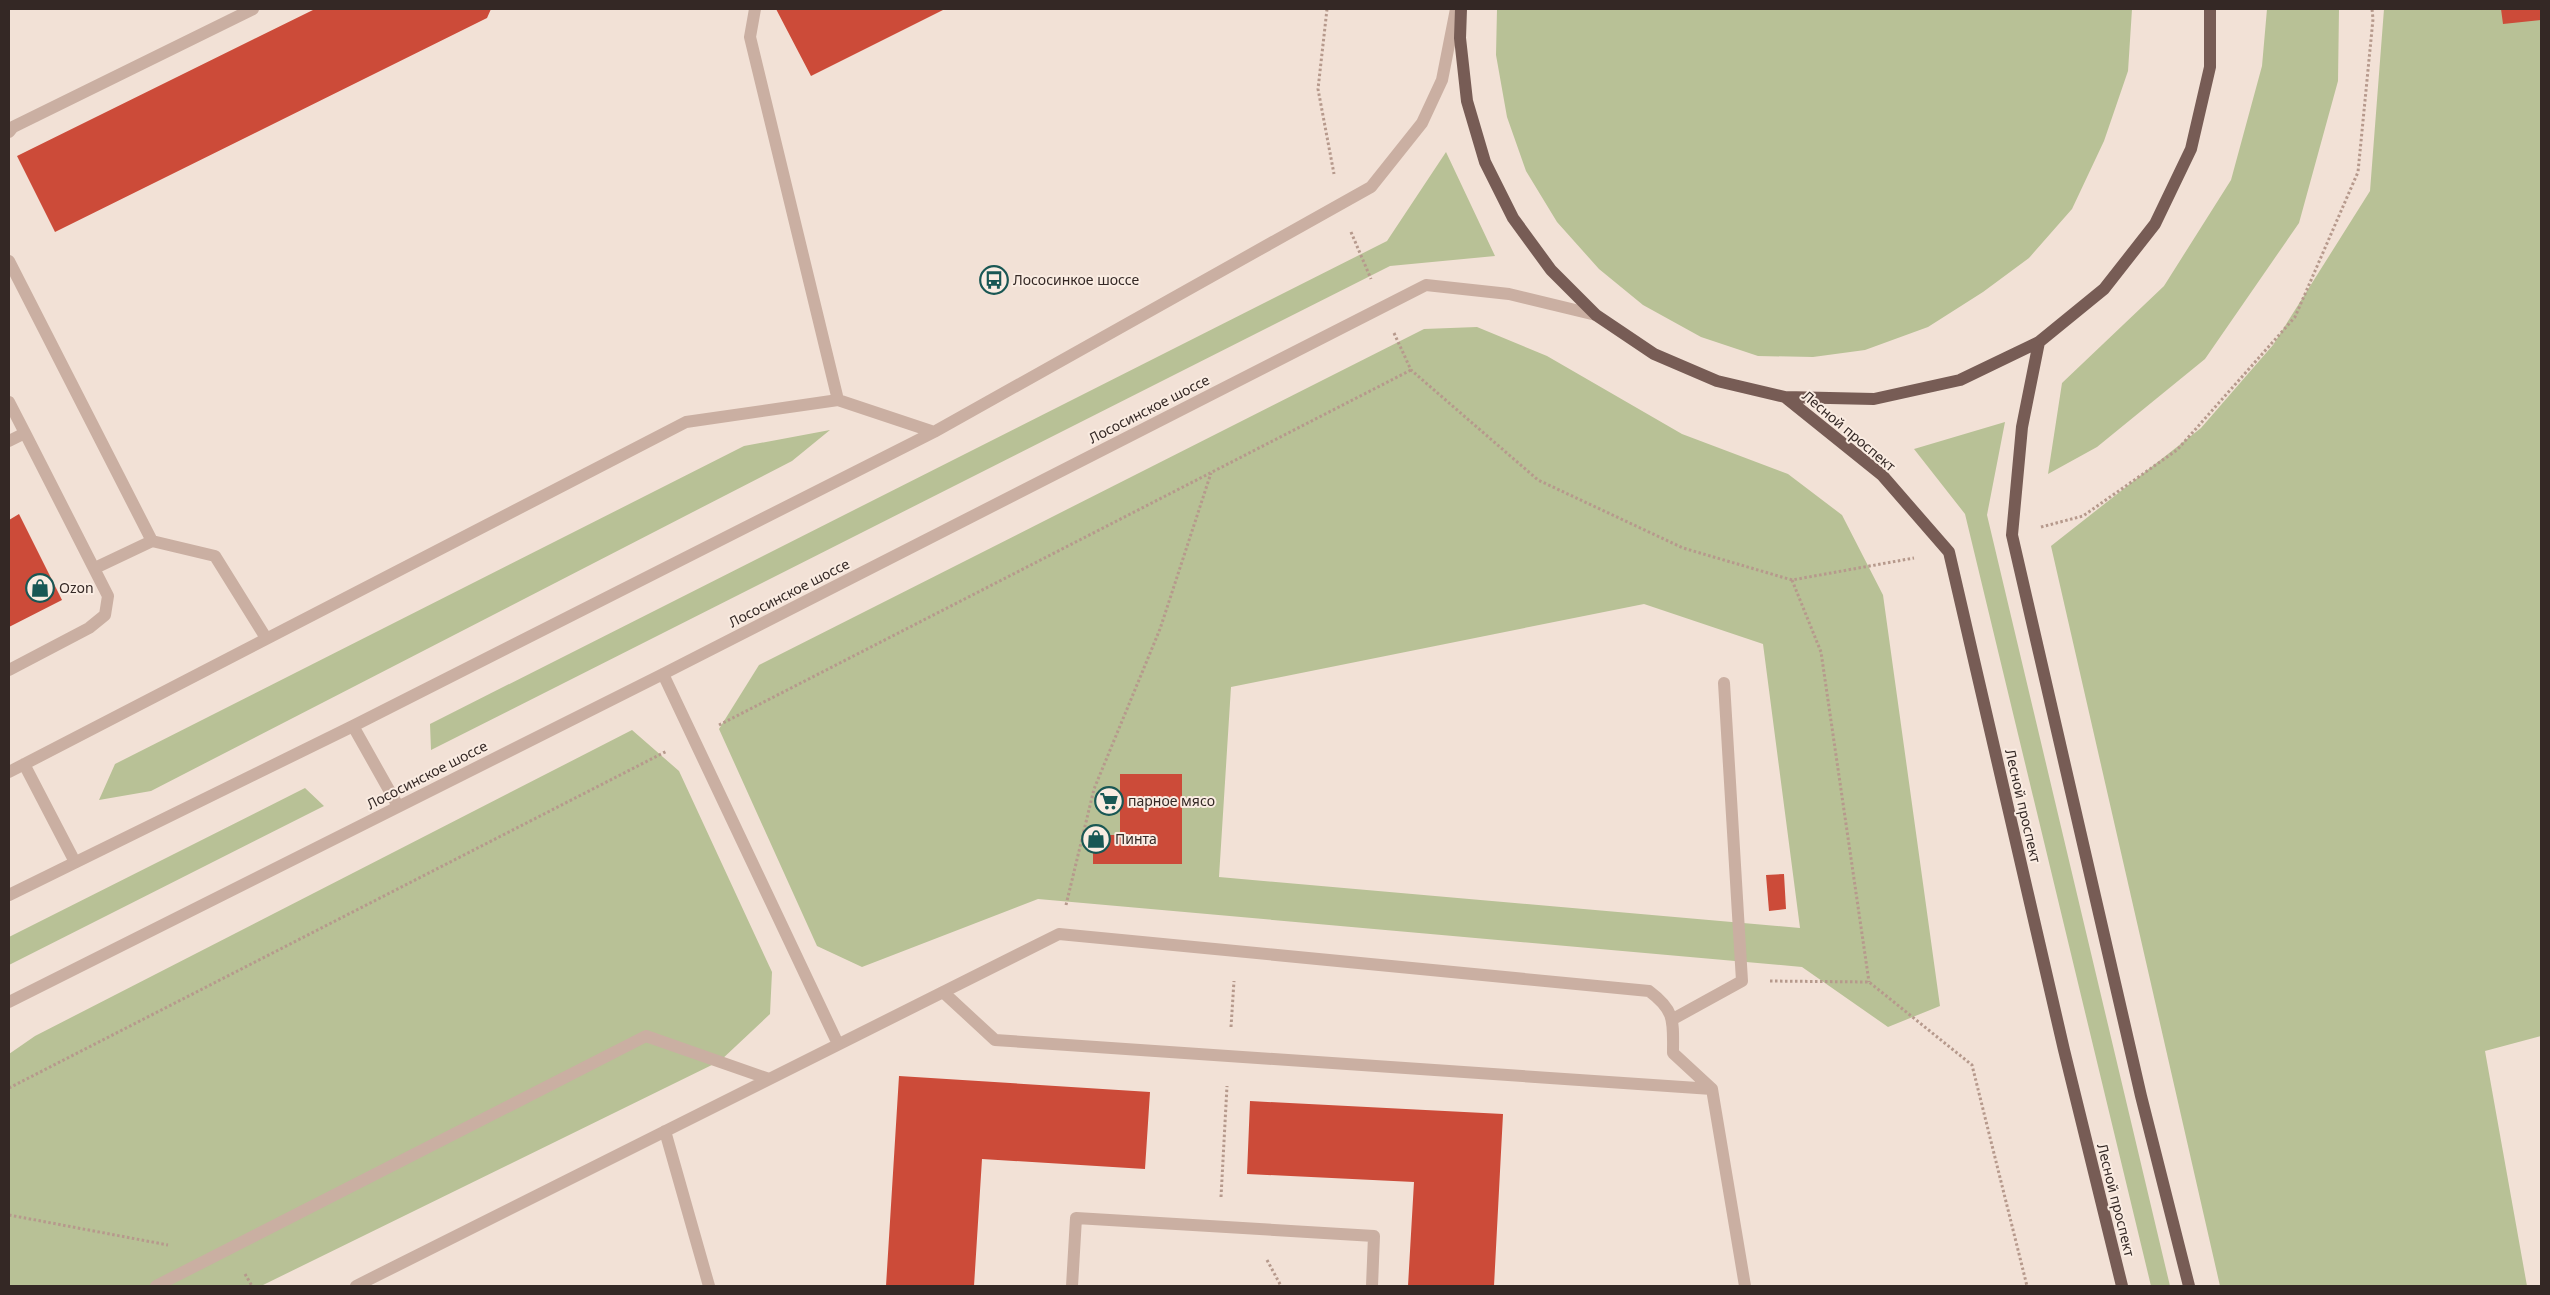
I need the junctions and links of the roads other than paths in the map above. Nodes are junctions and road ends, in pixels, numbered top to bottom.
1 (253, 9) edge
2 (754, 9) edge
3 (1456, 9) edge
4 (1461, 9) edge
5 (2210, 9) edge
6 (9, 132) edge
7 (9, 261) edge
8 (1596, 315) junction
9 (2039, 342) junction
10 (1786, 397) junction
11 (838, 400) junction
12 (9, 402) edge
13 (934, 432) junction
14 (25, 433) junction
15 (9, 441) edge
16 (152, 541) junction
17 (95, 568) junction
18 (266, 638) junction
19 (9, 670) edge
20 (663, 674) junction
21 (1724, 683) dead end
22 (352, 726) junction
23 (24, 764) junction
24 (9, 772) edge
25 (398, 806) junction
26 (75, 862) junction
27 (9, 896) edge
28 (943, 992) junction
29 (9, 1002) edge
30 (1673, 1019) junction
31 (838, 1044) junction
32 (769, 1079) junction
33 (1712, 1089) junction
34 (665, 1132) junction
35 (156, 1286) edge
36 (356, 1286) edge
37 (709, 1286) edge
38 (1072, 1286) edge
39 (1372, 1286) edge
40 (1745, 1286) edge
41 (2122, 1286) edge
42 (2189, 1286) edge

1 - 6 street
2 - 11 street
3 - 13 street
4 - 8 main road
5 - 9 main road
7 - 16 street
8 - 10 main road
8 - 20 street, Лососинское шоссе
9 - 10 main road
9 - 42 main road
10 - 41 main road, Лесной проспект
11 - 13 street
11 - 18 street
12 - 14 street
13 - 22 street
14 - 15 street
14 - 17 street
16 - 17 street
16 - 18 street
17 - 19 street
18 - 23 street
20 - 25 street, Лососинское шоссе
20 - 31 street
21 - 30 street
22 - 25 street
22 - 26 street
23 - 24 street
23 - 26 street
25 - 29 street, Лососинское шоссе
26 - 27 street
28 - 30 street
28 - 31 street
28 - 33 street
30 - 33 street
31 - 32 street
32 - 34 street
32 - 35 street
33 - 40 street
34 - 36 street
34 - 37 street
38 - 39 street

